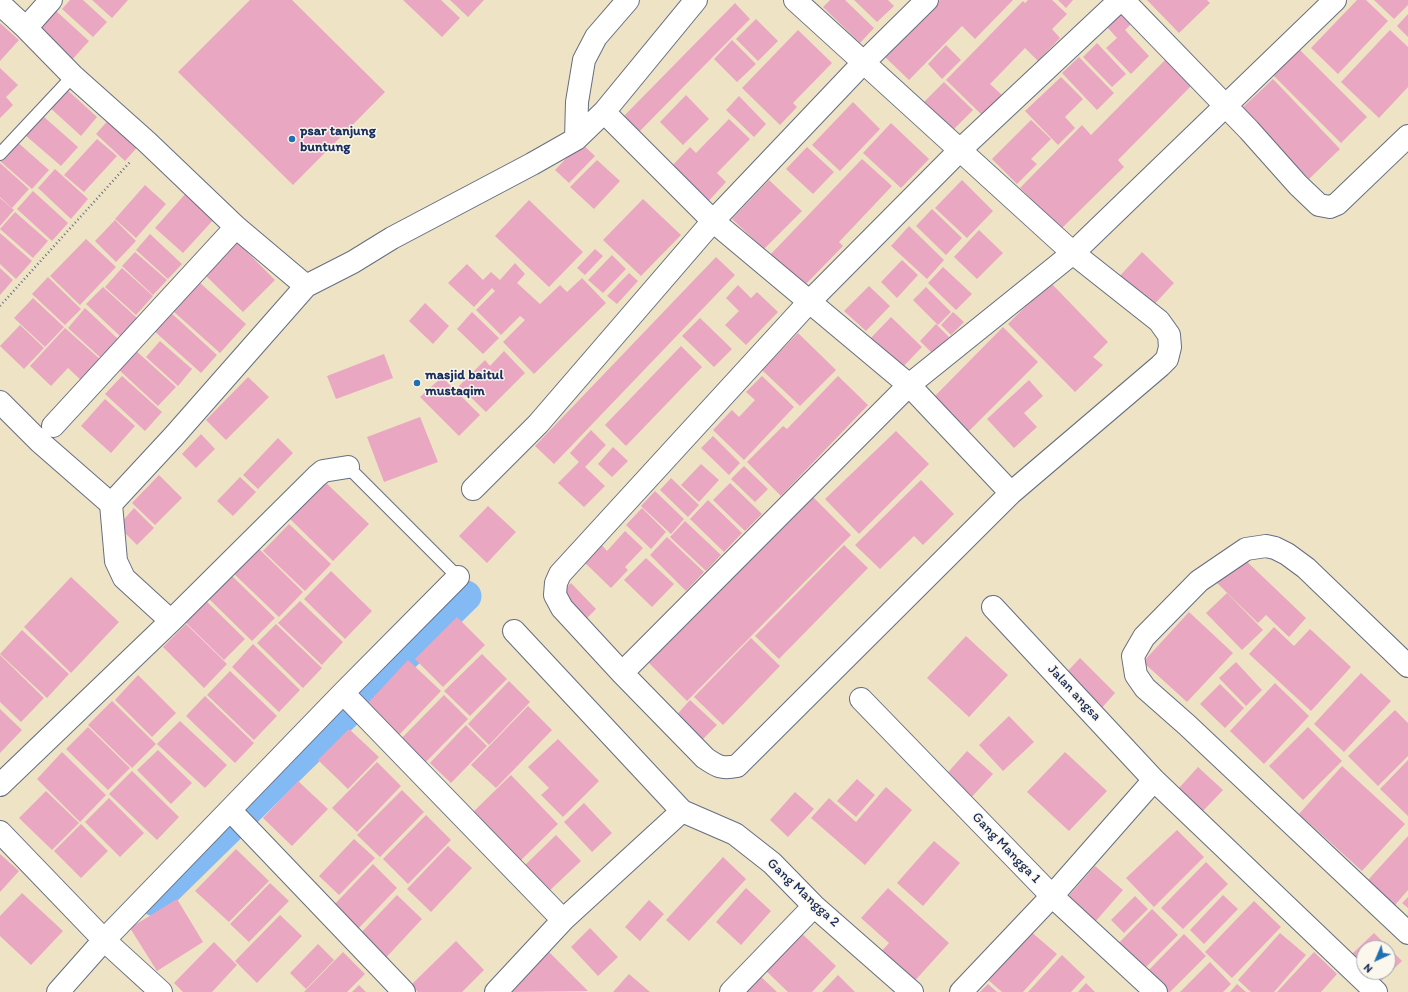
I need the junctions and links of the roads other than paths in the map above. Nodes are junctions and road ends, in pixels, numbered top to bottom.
1 (51, 0) edge
2 (628, 0) edge
3 (696, 0) edge
4 (795, 0) edge
5 (927, 0) edge
6 (1122, 0) edge
7 (1335, 0) edge
8 (0, 4) edge
9 (26, 28) junction
10 (864, 63) junction
11 (73, 76) junction
12 (1225, 105) junction
13 (604, 112) junction
14 (1408, 136) edge
15 (576, 139) junction
16 (960, 150) junction
17 (0, 154) edge
18 (713, 221) junction
19 (236, 227) junction
20 (1073, 253) junction
21 (306, 286) junction
22 (810, 301) junction
23 (909, 385) junction
24 (0, 402) edge
25 (53, 426) dead end
26 (348, 467) joint
27 (473, 490) dead end
28 (1011, 493) junction
29 (111, 504) junction
30 (458, 577) joint
31 (993, 607) dead end
32 (171, 621) junction
33 (514, 631) dead end
34 (1408, 666) edge
35 (622, 673) junction
36 (348, 699) junction
37 (861, 699) dead end
38 (1154, 780) junction
39 (0, 785) edge
40 (682, 811) junction
41 (234, 814) junction
42 (0, 832) edge
43 (1052, 896) junction
44 (814, 906) junction
45 (563, 920) junction
46 (1408, 933) edge
47 (106, 941) junction
48 (58, 992) edge
49 (161, 992) edge
50 (404, 992) edge
51 (496, 992) edge
52 (731, 992) edge
53 (912, 992) edge
54 (961, 992) edge
55 (1156, 992) edge
56 (1376, 992) edge

1 - 9 street
2 - 15 street
3 - 13 street
4 - 10 street
5 - 10 street
6 - 12 street
6 - 16 street
7 - 12 street
8 - 9 street
9 - 11 street
10 - 16 street
10 - 18 street
11 - 17 lane
11 - 19 street
12 - 14 street
12 - 20 street
13 - 15 street
13 - 18 street
15 - 21 street
16 - 20 street
16 - 22 street
18 - 22 street
18 - 27 street
19 - 21 street
19 - 25 street
20 - 23 street
20 - 28 street
21 - 29 street
22 - 23 street
22 - 35 street
23 - 28 street
23 - 35 street
24 - 29 street
26 - 30 lane
26 - 32 street
28 - 35 street
29 - 32 street
30 - 36 street
31 - 38 street, Jalan angsa
32 - 39 street
33 - 40 street
34 - 46 street
36 - 41 street
36 - 45 street
37 - 43 street, Gang Mangga 1
38 - 43 street
38 - 56 street, Jalan angsa
40 - 44 street, Gang Mangga 2
40 - 45 street
41 - 47 street
41 - 50 street
42 - 47 street
43 - 54 street
43 - 55 street, Gang Mangga 1
44 - 52 street
44 - 53 street, Gang Mangga 2
45 - 51 street
47 - 48 street
47 - 49 street

